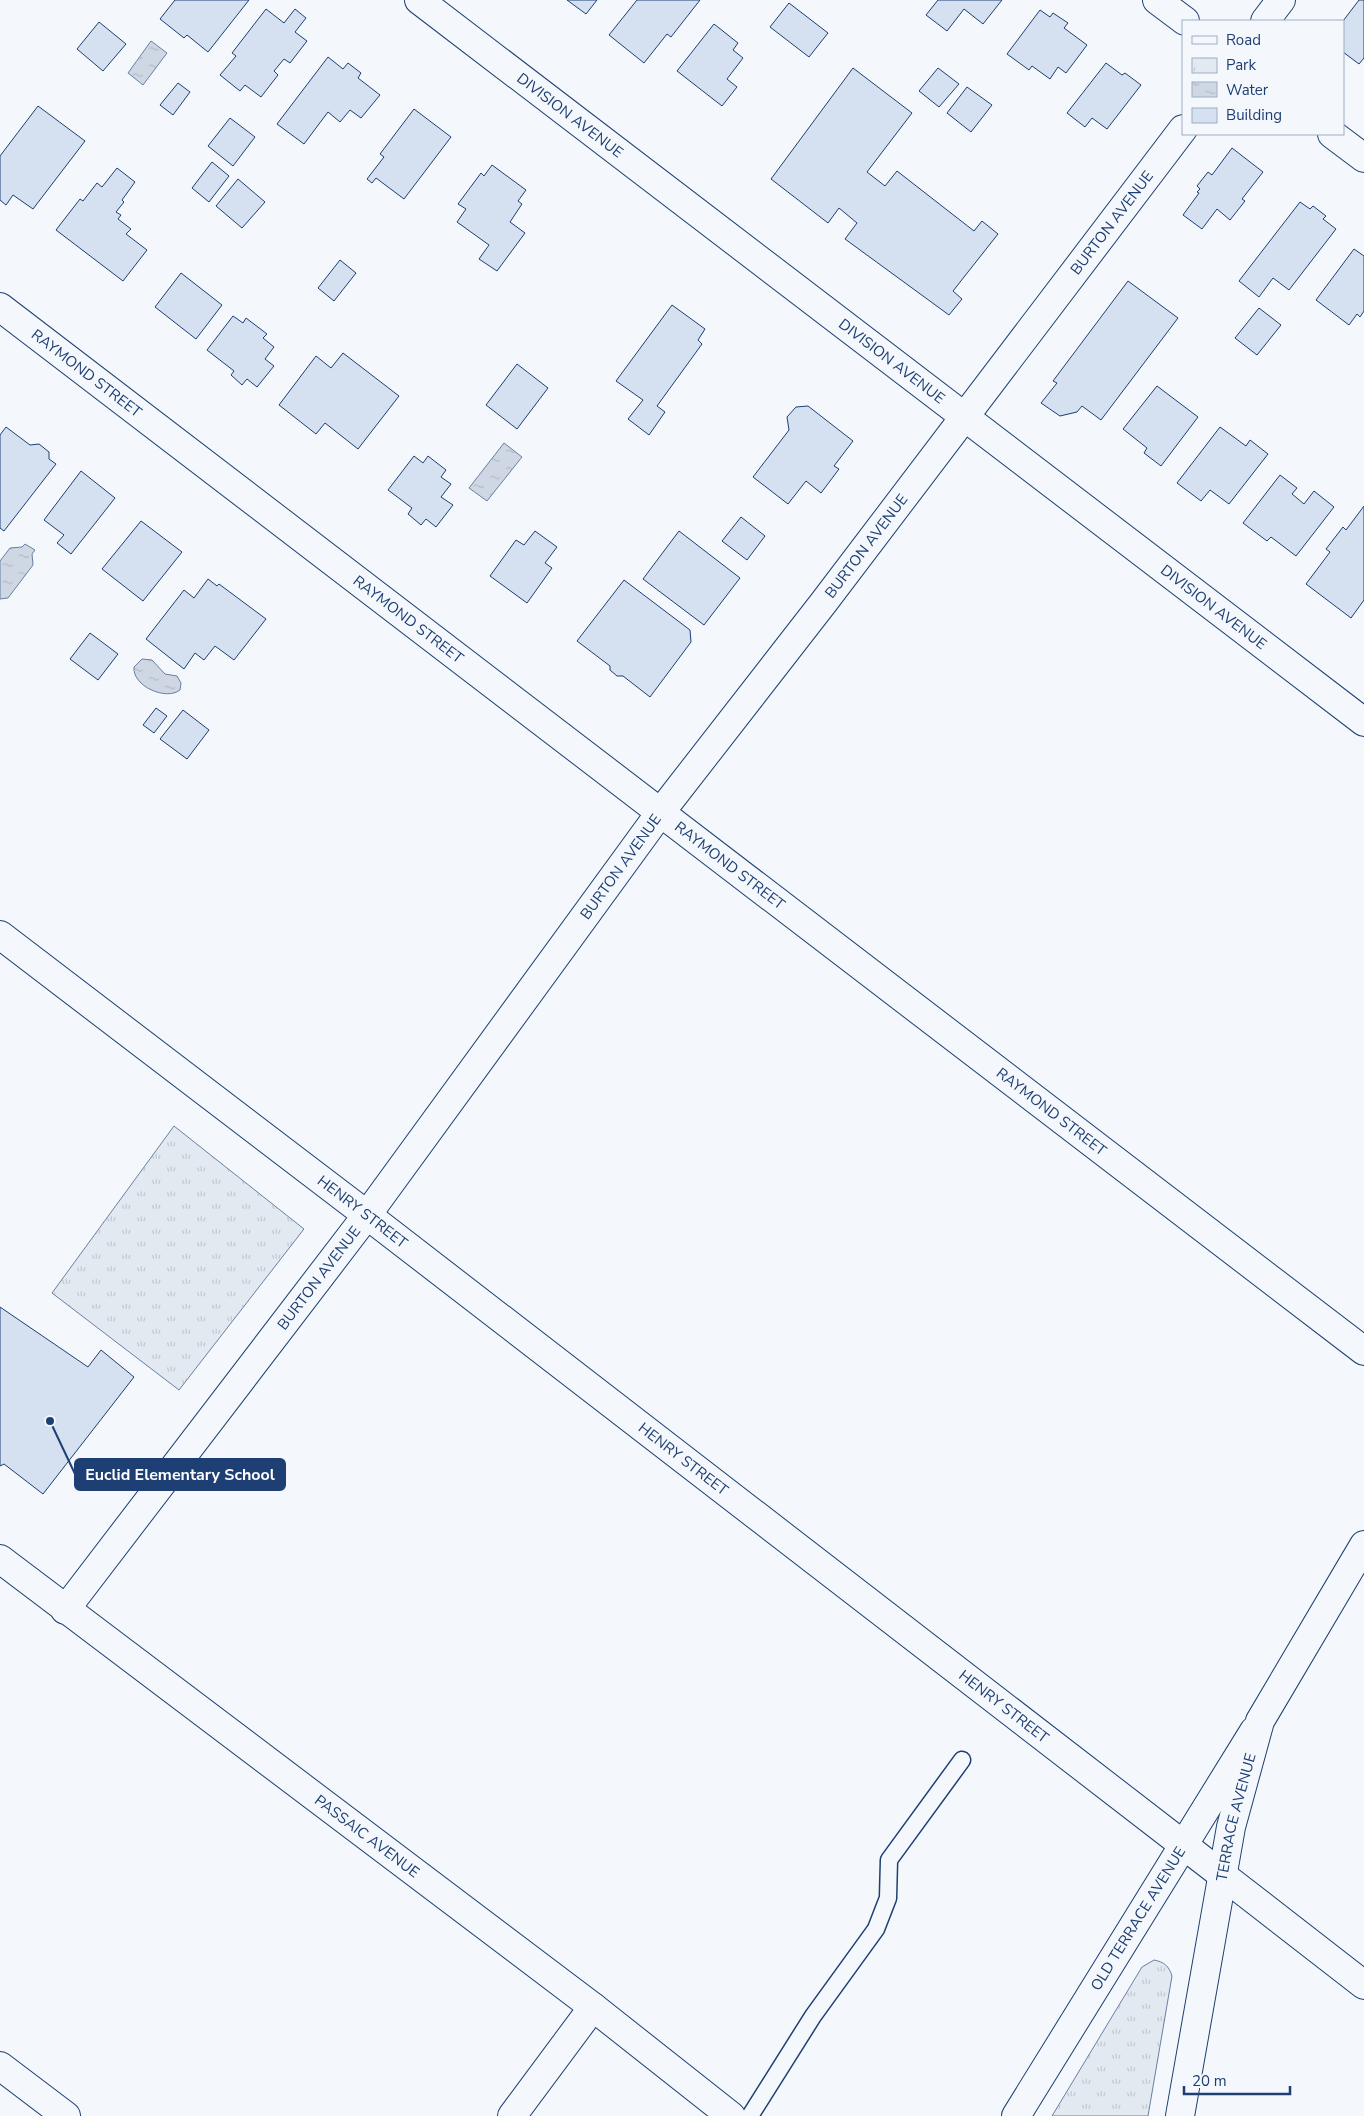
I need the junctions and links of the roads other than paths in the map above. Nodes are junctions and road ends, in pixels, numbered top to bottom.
1 (419, 0) edge
2 (1157, 0) edge
3 (1281, 0) edge
4 (1184, 20) edge
5 (1266, 20) edge
6 (1182, 130) edge
7 (1333, 135) edge
8 (1364, 158) edge
9 (0, 307) edge
10 (963, 416) junction
11 (1364, 722) edge
12 (660, 814) junction
13 (0, 935) edge
14 (368, 1215) junction
15 (1364, 1351) edge
16 (1364, 1545) edge
17 (0, 1559) edge
18 (65, 1610) junction
19 (1260, 1721) junction
20 (962, 1760) dead end
21 (1185, 1844) junction
22 (1221, 1874) junction
23 (1364, 1985) edge
24 (593, 2007) junction
25 (0, 2066) edge
26 (66, 2116) edge
27 (512, 2116) edge
28 (732, 2116) edge
29 (750, 2116) edge
30 (1016, 2116) edge
31 (1180, 2116) edge

1 - 10 street, DIVISION AVENUE
2 - 4 street
3 - 5 street
6 - 10 street, BURTON AVENUE
7 - 8 street
9 - 12 street, RAYMOND STREET
10 - 11 street, DIVISION AVENUE
10 - 12 street, BURTON AVENUE
12 - 14 street, BURTON AVENUE
12 - 15 street, RAYMOND STREET
13 - 14 street, HENRY STREET
14 - 18 street, BURTON AVENUE
14 - 21 street, HENRY STREET
16 - 19 street, TERRACE AVENUE
17 - 18 street, PASSAIC AVENUE
18 - 24 street, PASSAIC AVENUE
19 - 21 street, OLD TERRACE AVENUE
19 - 22 street, TERRACE AVENUE
20 - 29 lane
21 - 22 street, HENRY STREET
21 - 30 street, OLD TERRACE AVENUE
22 - 23 street, HENRY STREET
22 - 31 street, TERRACE AVENUE
24 - 27 street
24 - 28 street, PASSAIC AVENUE
25 - 26 street

